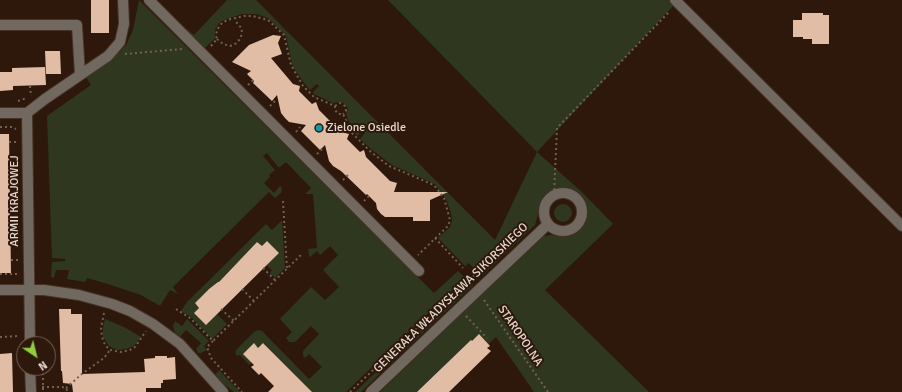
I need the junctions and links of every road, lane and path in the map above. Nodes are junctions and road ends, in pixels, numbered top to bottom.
1 (123, 0) edge
2 (149, 0) edge
3 (677, 2) edge
4 (235, 18) junction
5 (0, 25) edge
6 (218, 39) junction
7 (193, 44) junction
8 (203, 54) junction
9 (108, 56) junction
10 (80, 75) junction
11 (30, 86) dead end
12 (31, 96) dead end
13 (335, 106) junction
14 (0, 113) edge
15 (28, 113) junction
16 (343, 114) junction
17 (9, 142) dead end
18 (20, 142) dead end
19 (9, 172) dead end
20 (20, 172) dead end
21 (554, 195) junction
22 (10, 201) dead end
23 (20, 201) dead end
24 (283, 201) dead end
25 (548, 224) junction
26 (902, 226) edge
27 (10, 231) dead end
28 (21, 232) dead end
29 (435, 238) junction
30 (302, 254) dead end
31 (11, 260) dead end
32 (21, 260) dead end
33 (411, 263) junction
34 (263, 268) dead end
35 (287, 268) junction
36 (463, 268) dead end
37 (418, 271) dead end
38 (0, 274) edge
39 (21, 274) dead end
40 (275, 280) junction
41 (481, 288) junction
42 (242, 289) dead end
43 (0, 290) edge
44 (29, 290) junction
45 (449, 298) junction
46 (254, 301) junction
47 (176, 309) dead end
48 (221, 309) dead end
49 (459, 309) junction
50 (106, 310) dead end
51 (234, 321) junction
52 (147, 329) dead end
53 (27, 336) edge
54 (0, 337) edge
55 (487, 338) dead end
56 (16, 339) edge
57 (213, 341) junction
58 (110, 350) junction
59 (30, 376) edge
60 (43, 376) edge
61 (43, 386) junction
62 (66, 388) junction
63 (220, 391) edge
64 (31, 392) edge
65 (43, 392) edge
66 (68, 392) edge
67 (242, 392) edge
68 (350, 392) edge
69 (371, 392) edge
70 (548, 392) edge

1 - 9 street
2 - 7 street
3 - 21 path
3 - 26 street
4 - 6 path
4 - 6 path
4 - 13 path
5 - 10 street
6 - 8 path
7 - 8 street
7 - 9 path
8 - 33 street
9 - 10 street
10 - 15 street
11 - 12 path
13 - 16 path
13 - 16 path
14 - 15 street
15 - 44 street, ARMII KRAJOWEJ
16 - 29 path
17 - 18 path
19 - 20 path
21 - 25 street
21 - 25 street
22 - 23 path
24 - 35 path
25 - 41 street, GENERAŁA WŁADYSŁAWA SIKORSKIEGO
27 - 28 path
29 - 33 path
29 - 36 path
30 - 35 path
31 - 32 path
33 - 37 street
34 - 40 path
35 - 40 path
38 - 39 path
40 - 46 path
41 - 45 path
41 - 49 street, GENERAŁA WŁADYSŁAWA SIKORSKIEGO
41 - 70 path, STAROPOLNA
42 - 46 path
43 - 44 street
44 - 53 street, ARMII KRAJOWEJ
44 - 63 street
45 - 49 path
45 - 68 path
46 - 51 path
47 - 57 path
48 - 51 path
49 - 55 path
49 - 69 street, GENERAŁA WŁADYSŁAWA SIKORSKIEGO
50 - 58 path
51 - 57 path
52 - 58 path
54 - 56 path
57 - 67 path
58 - 62 path
59 - 64 street
60 - 61 path
61 - 62 path
61 - 65 path
62 - 66 path

